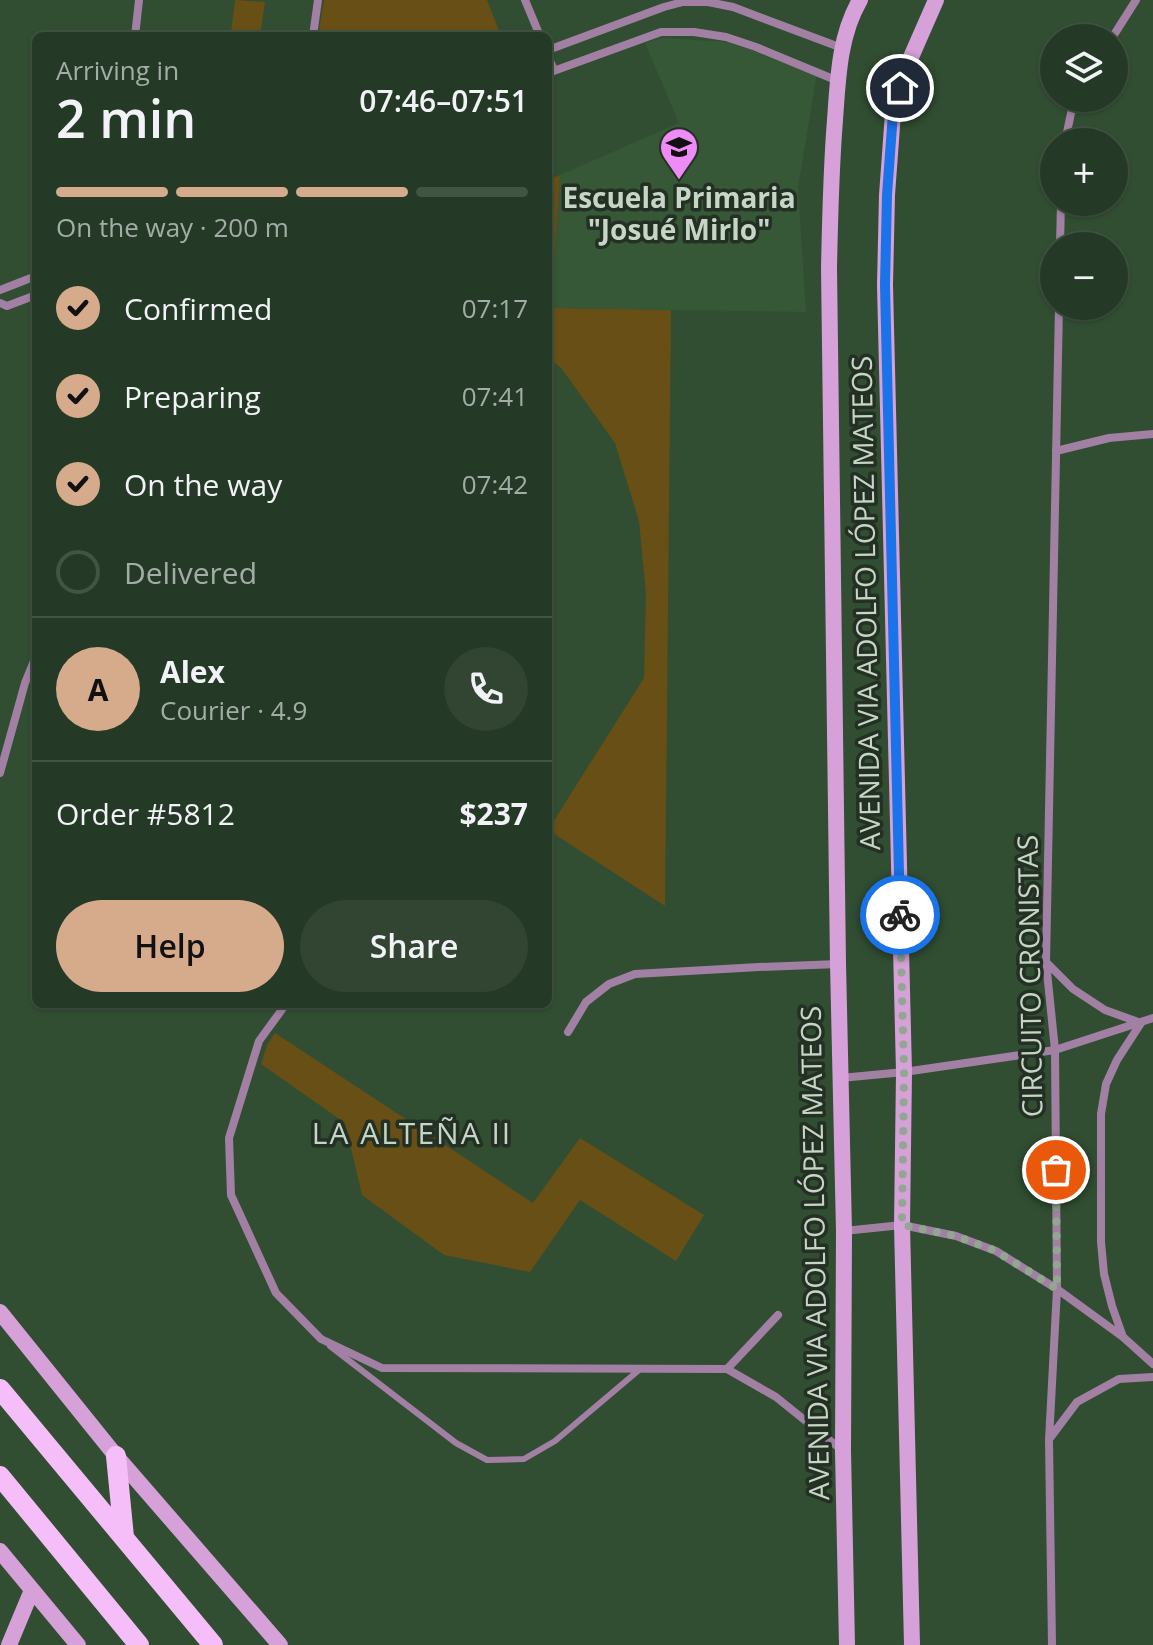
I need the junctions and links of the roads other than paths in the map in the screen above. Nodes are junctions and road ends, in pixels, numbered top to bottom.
1 (139, 0) edge
2 (318, 0) edge
3 (525, 0) edge
4 (860, 0) edge
5 (936, 0) edge
6 (1136, 0) edge
7 (708, 1) edge
8 (1121, 24) edge
9 (135, 32) edge
10 (314, 32) edge
11 (538, 32) edge
12 (842, 48) junction
13 (552, 51) edge
14 (552, 72) edge
15 (838, 81) junction
16 (32, 278) edge
17 (0, 290) edge
18 (32, 297) edge
19 (0, 303) edge
20 (1059, 320) edge
21 (1153, 434) edge
22 (1056, 451) junction
23 (32, 666) edge
24 (0, 773) edge
25 (1046, 962) junction
26 (838, 964) junction
27 (283, 1008) edge
28 (1153, 1018) edge
29 (1141, 1023) junction
30 (568, 1032) dead end
31 (1055, 1050) junction
32 (904, 1072) junction
33 (841, 1078) junction
34 (902, 1225) junction
35 (844, 1231) junction
36 (1057, 1289) junction
37 (0, 1312) edge
38 (778, 1315) dead end
39 (1123, 1337) junction
40 (321, 1339) junction
41 (1153, 1364) edge
42 (640, 1369) junction
43 (727, 1369) junction
44 (1153, 1377) edge
45 (0, 1389) edge
46 (1049, 1440) junction
47 (843, 1451) junction
48 (116, 1456) junction
49 (0, 1476) edge
50 (124, 1537) junction
51 (0, 1551) edge
52 (32, 1590) junction
53 (9, 1645) edge
54 (78, 1645) edge
55 (139, 1645) edge
56 (213, 1645) edge
57 (280, 1645) edge
58 (847, 1645) edge
59 (912, 1645) edge
60 (1052, 1645) edge

1 - 9 street
2 - 10 street
3 - 11 street
4 - 12 main road, AVENIDA VIA ADOLFO LÓPEZ MATEOS
5 - 32 main road, AVENIDA VIA ADOLFO LÓPEZ MATEOS
6 - 8 street
7 - 12 street
7 - 13 street
12 - 15 main road, AVENIDA VIA ADOLFO LÓPEZ MATEOS
14 - 15 street
15 - 26 main road, AVENIDA VIA ADOLFO LÓPEZ MATEOS
16 - 17 street
18 - 19 street
20 - 22 street, CIRCUITO CRONISTAS
21 - 22 street
22 - 25 street, CIRCUITO CRONISTAS
23 - 24 street
25 - 29 street
25 - 31 street, CIRCUITO CRONISTAS
26 - 30 street
26 - 33 main road, AVENIDA VIA ADOLFO LÓPEZ MATEOS
27 - 40 street
28 - 29 street
29 - 31 street
29 - 39 street
31 - 32 street
31 - 36 street, CIRCUITO CRONISTAS
32 - 33 street
32 - 34 main road, AVENIDA VIA ADOLFO LÓPEZ MATEOS
33 - 35 main road, AVENIDA VIA ADOLFO LÓPEZ MATEOS
34 - 35 street
34 - 36 street
34 - 59 main road, AVENIDA VIA ADOLFO LÓPEZ MATEOS
35 - 47 main road, AVENIDA VIA ADOLFO LÓPEZ MATEOS
36 - 39 street
36 - 46 street, CIRCUITO CRONISTAS
37 - 48 main road
38 - 43 street
39 - 41 street
40 - 42 street
40 - 42 lane
42 - 43 street
43 - 47 street
44 - 46 street
45 - 50 main road
46 - 60 street, CIRCUITO CRONISTAS
47 - 58 main road, AVENIDA VIA ADOLFO LÓPEZ MATEOS
48 - 50 main road
48 - 57 main road
49 - 55 main road
50 - 56 main road
51 - 52 main road
52 - 53 main road
52 - 54 main road

